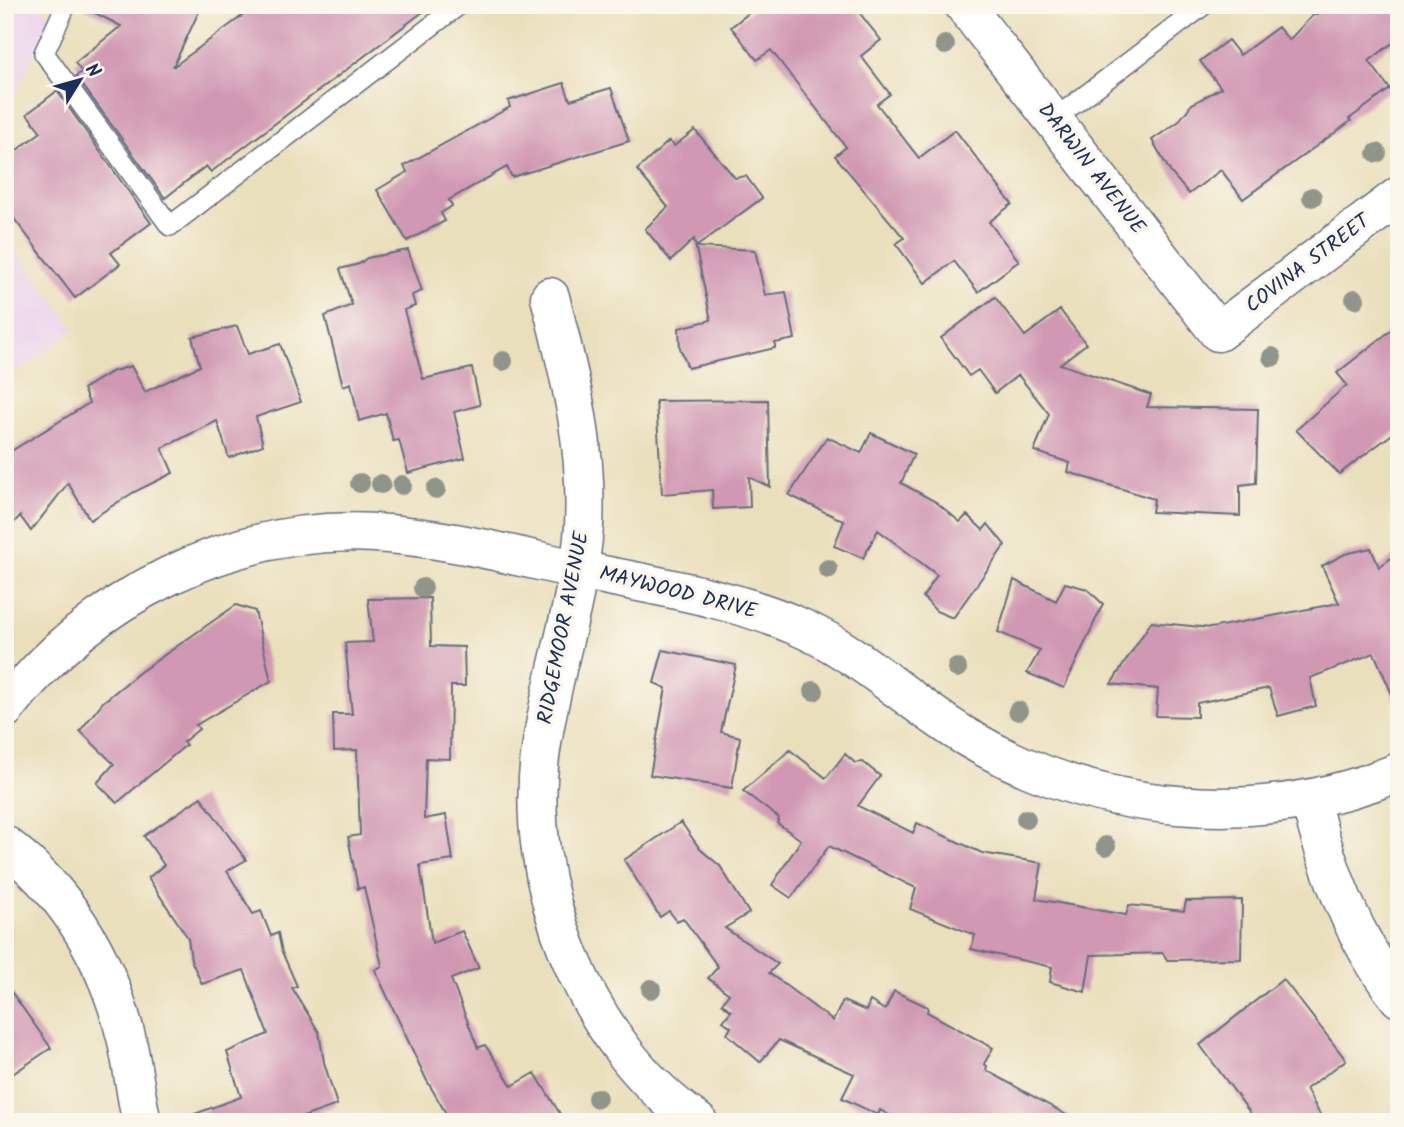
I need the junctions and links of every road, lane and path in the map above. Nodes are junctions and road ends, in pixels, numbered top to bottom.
1 (66, 5) edge
2 (459, 5) edge
3 (964, 5) edge
4 (1204, 5) edge
5 (1053, 120) junction
6 (1399, 196) edge
7 (550, 297) dead end
8 (1217, 332) joint
9 (577, 569) junction
10 (5, 709) edge
11 (1399, 772) edge
12 (1310, 800) junction
13 (5, 845) edge
14 (1399, 998) edge
15 (142, 1122) edge
16 (698, 1122) edge

1 - 2 lane
3 - 5 street, DARWIN AVENUE
4 - 5 lane
5 - 8 street, DARWIN AVENUE
6 - 8 street, COVINA STREET
7 - 9 street, RIDGEMOOR AVENUE
9 - 10 street, MAYWOOD DRIVE
9 - 12 street, MAYWOOD DRIVE
9 - 16 street, RIDGEMOOR AVENUE
11 - 12 street, MAYWOOD DRIVE
12 - 14 street
13 - 15 street

